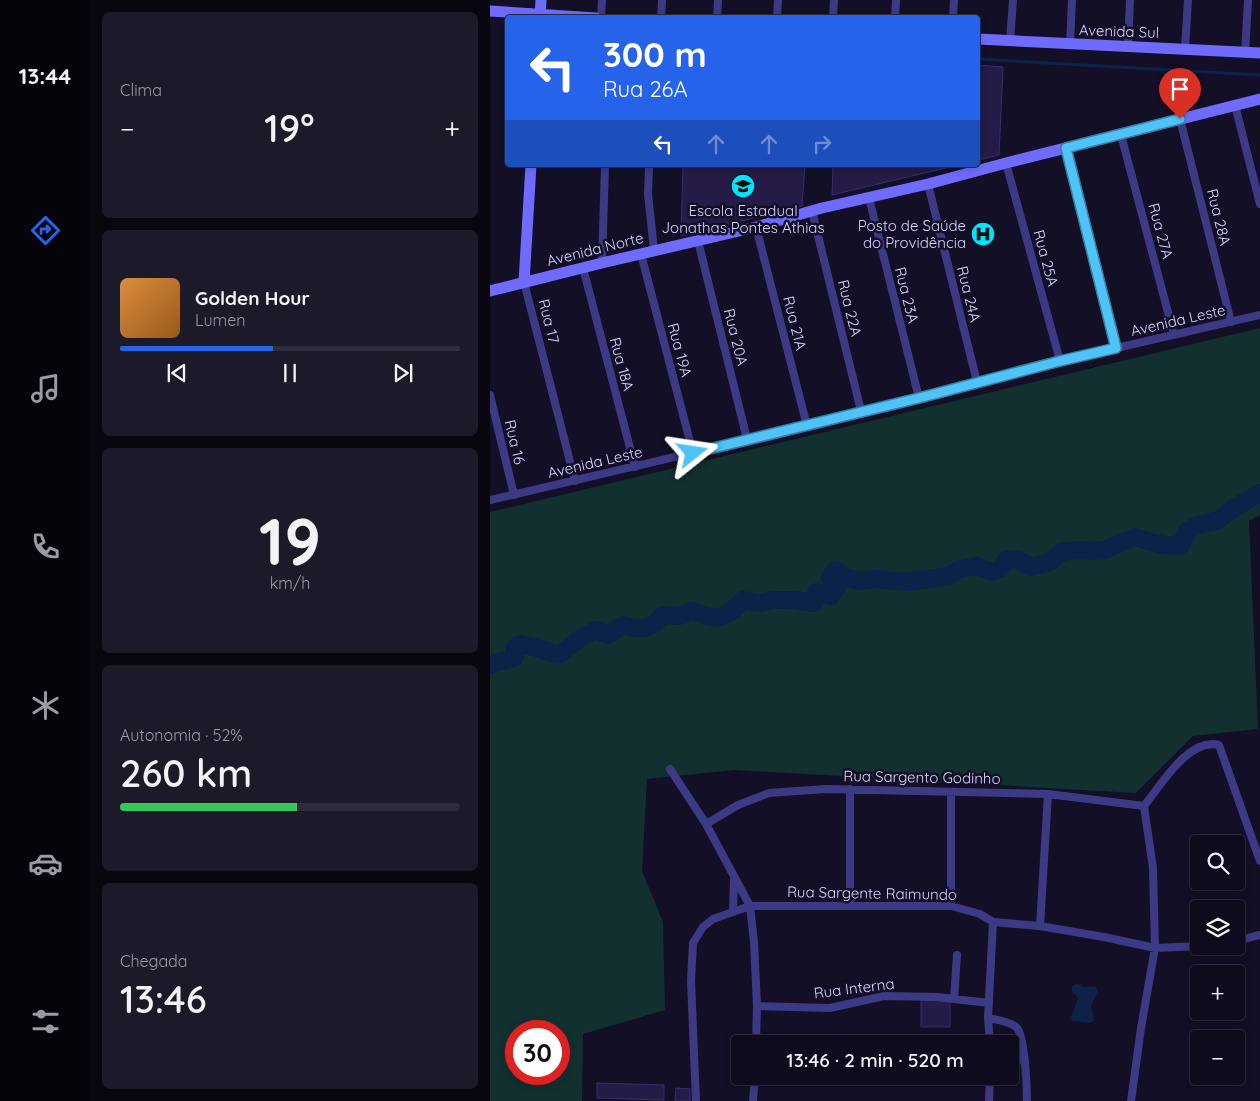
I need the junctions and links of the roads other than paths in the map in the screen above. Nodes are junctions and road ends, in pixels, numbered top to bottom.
1 (541, 0) edge
2 (602, 0) edge
3 (662, 0) edge
4 (718, 0) edge
5 (778, 0) edge
6 (834, 0) edge
7 (896, 0) edge
8 (954, 0) edge
9 (1012, 0) edge
10 (1072, 0) edge
11 (1130, 0) edge
12 (1188, 0) edge
13 (1248, 0) edge
14 (490, 12) edge
15 (528, 15) edge
16 (540, 15) edge
17 (602, 15) edge
18 (662, 15) edge
19 (717, 15) edge
20 (777, 15) edge
21 (833, 15) edge
22 (895, 15) edge
23 (953, 15) edge
24 (980, 39) edge
25 (1010, 41) junction
26 (1070, 44) junction
27 (1128, 46) junction
28 (1185, 49) junction
29 (1245, 53) junction
30 (1260, 53) edge
31 (1260, 99) edge
32 (1235, 106) junction
33 (1180, 119) junction
34 (1121, 135) junction
35 (1066, 148) junction
36 (1006, 162) junction
37 (531, 167) edge
38 (605, 167) edge
39 (649, 168) dead end
40 (928, 184) junction
41 (869, 198) junction
42 (1260, 204) edge
43 (812, 210) junction
44 (756, 227) junction
45 (698, 241) junction
46 (654, 250) junction
47 (641, 254) junction
48 (602, 263) junction
49 (583, 268) junction
50 (524, 282) junction
51 (490, 291) edge
52 (1260, 315) edge
53 (1230, 322) junction
54 (1174, 335) junction
55 (1116, 348) junction
56 (1060, 361) junction
57 (977, 382) junction
58 (490, 395) edge
59 (919, 398) junction
60 (861, 411) junction
61 (807, 426) junction
62 (747, 438) junction
63 (693, 453) junction
64 (635, 467) junction
65 (575, 481) junction
66 (514, 495) junction
67 (490, 500) edge
68 (670, 769) dead end
69 (850, 789) junction
70 (951, 792) junction
71 (1048, 794) junction
72 (1144, 806) junction
73 (706, 824) junction
74 (1260, 861) edge
75 (734, 877) junction
76 (750, 906) junction
77 (850, 906) junction
78 (951, 906) junction
79 (733, 912) junction
80 (993, 922) junction
81 (1040, 926) junction
82 (1260, 935) edge
83 (1245, 939) edge
84 (1190, 946) edge
85 (1156, 948) junction
86 (957, 955) dead end
87 (954, 999) junction
88 (989, 1003) junction
89 (757, 1006) junction
90 (988, 1018) junction
91 (756, 1035) edge
92 (989, 1035) edge
93 (1019, 1060) edge
94 (1024, 1060) junction
95 (754, 1085) edge
96 (990, 1085) edge
97 (696, 1101) edge
98 (753, 1101) edge
99 (989, 1101) edge
100 (1027, 1101) edge
101 (1131, 1101) edge

1 - 16 street
2 - 17 street
3 - 18 street
4 - 19 street
5 - 20 street
6 - 21 street
7 - 22 street
8 - 23 street
9 - 25 street
10 - 26 street
11 - 27 street
12 - 28 street
13 - 29 street
14 - 15 street
24 - 25 street, Avenida Sul
25 - 26 street, Avenida Sul
26 - 27 street, Avenida Sul
27 - 28 street, Avenida Sul
28 - 29 street, Avenida Sul
29 - 30 street, Avenida Sul
31 - 32 street, Avenida Norte
32 - 33 street, Avenida Norte
32 - 42 street
33 - 34 street, Avenida Norte
33 - 53 street, Rua 28A
34 - 35 street, Avenida Norte
34 - 54 street, Rua 27A
35 - 36 street, Avenida Norte
35 - 55 street
36 - 40 street, Avenida Norte
36 - 56 street, Rua 25A
37 - 50 street, Rua 17
38 - 48 street
39 - 46 street
40 - 41 street, Avenida Norte
40 - 57 street, Rua 24A
41 - 43 street, Avenida Norte
41 - 59 street, Rua 23A
43 - 44 street, Avenida Norte
43 - 60 street, Rua 22A
44 - 45 street, Avenida Norte
44 - 61 street, Rua 21A
45 - 46 street, Avenida Norte
45 - 62 street, Rua 20A
46 - 47 street, Avenida Norte
47 - 48 street, Avenida Norte
47 - 63 street, Rua 19A
48 - 49 street, Avenida Norte
49 - 50 street, Avenida Norte
49 - 64 street, Rua 18A
50 - 51 street, Avenida Norte
50 - 65 street, Rua 17
52 - 53 street, Avenida Leste
53 - 54 street, Avenida Leste
54 - 55 street, Avenida Leste
55 - 56 street, Avenida Leste
56 - 57 street, Avenida Leste
57 - 59 street, Avenida Leste
58 - 66 street, Rua 16
59 - 60 street, Avenida Leste
60 - 61 street, Avenida Leste
61 - 62 street, Avenida Leste
62 - 63 street, Avenida Leste
63 - 64 street, Avenida Leste
64 - 65 street, Avenida Leste
65 - 66 street, Avenida Leste
66 - 67 street, Avenida Leste
68 - 73 street
69 - 70 street, Rua Sargento Godinho
69 - 73 street, Rua Sargento Godinho
69 - 77 street
70 - 71 street, Rua Sargento Godinho
70 - 78 street
71 - 72 street, Rua Sargento Godinho
71 - 81 street
72 - 74 street
72 - 85 street
73 - 75 street
75 - 76 street
75 - 79 street
76 - 77 street, Rua Sargente Raimundo
76 - 79 street, Rua Sargente Raimundo
76 - 89 street
77 - 78 street, Rua Sargente Raimundo
78 - 80 street, Rua Sargente Raimundo
79 - 97 street, Rua Sargente Raimundo
80 - 81 street, Rua Sargente Raimundo
80 - 88 street
81 - 85 street, Rua Sargente Raimundo
82 - 83 street
84 - 85 street, Rua Sargente Raimundo
85 - 101 street
86 - 87 street
87 - 88 street, Rua Interna
87 - 89 street, Rua Interna
88 - 90 street
89 - 91 street
90 - 92 street
90 - 94 street
93 - 94 street
94 - 100 street
95 - 98 street
96 - 99 street

